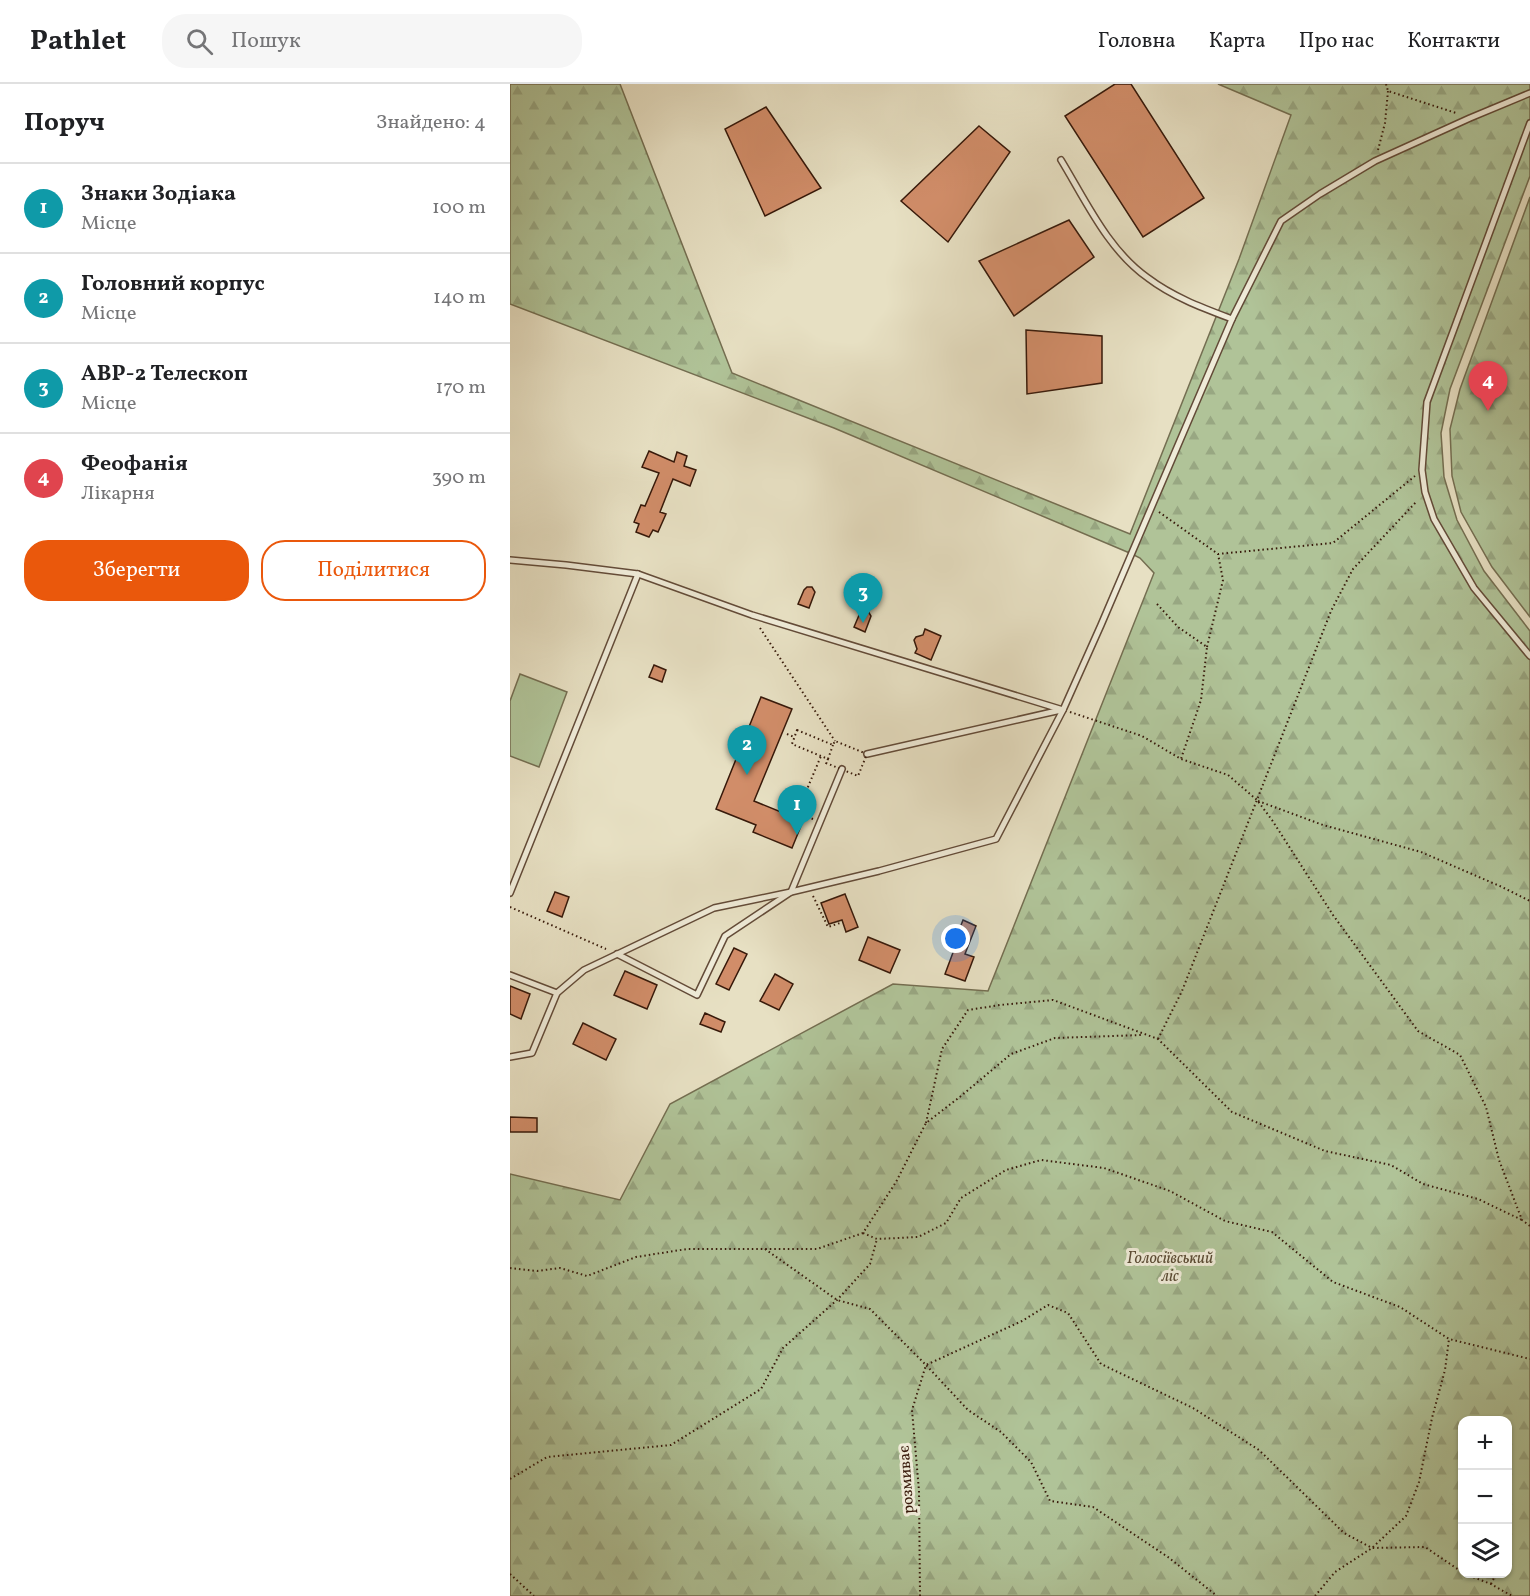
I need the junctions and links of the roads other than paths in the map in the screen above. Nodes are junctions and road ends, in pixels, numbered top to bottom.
1 (1530, 93) edge
2 (1530, 123) edge
3 (1061, 160) dead end
4 (1232, 319) junction
5 (510, 560) edge
6 (638, 574) junction
7 (1530, 656) edge
8 (1063, 710) junction
9 (867, 754) road end
10 (842, 769) road end
11 (791, 892) junction
12 (510, 893) edge
13 (617, 954) junction
14 (510, 975) edge
15 (557, 993) junction
16 (510, 1057) edge

1 - 4 lane
2 - 7 lane
3 - 4 lane
4 - 8 lane
5 - 6 lane
6 - 8 lane
6 - 12 lane
8 - 9 lane
8 - 11 lane
10 - 11 lane
11 - 13 lane
11 - 13 lane
13 - 15 lane
14 - 15 lane
15 - 16 lane

